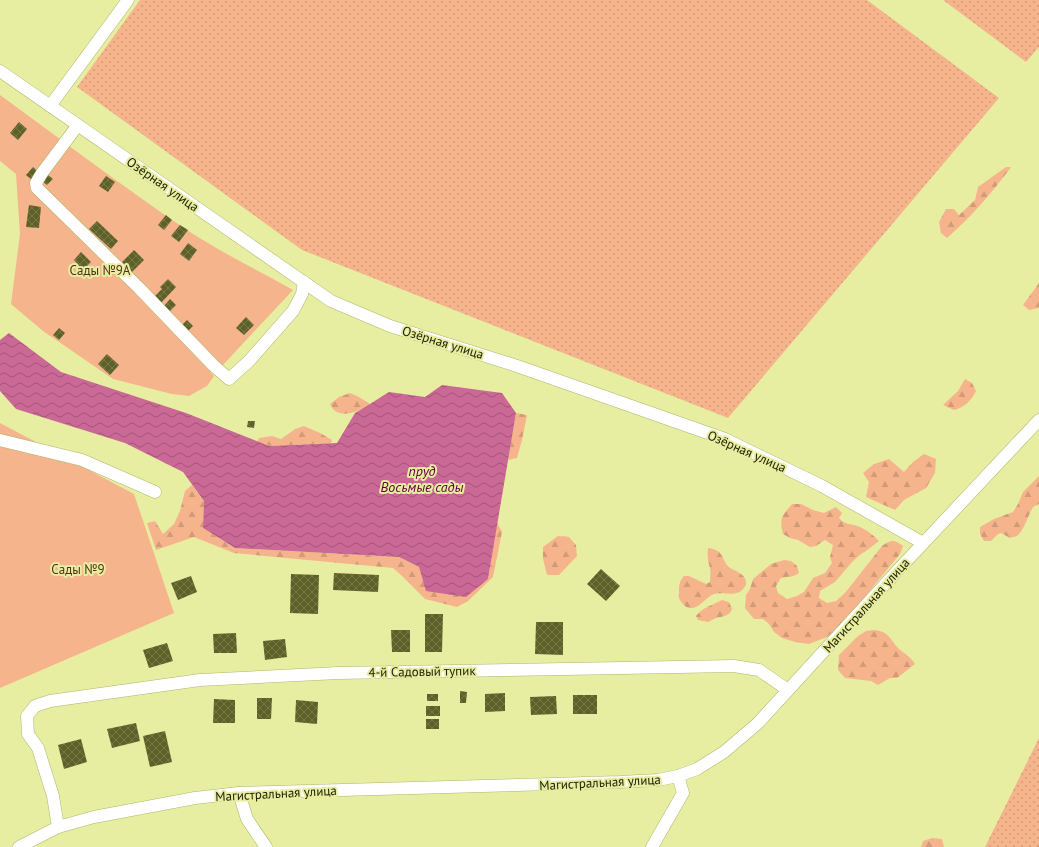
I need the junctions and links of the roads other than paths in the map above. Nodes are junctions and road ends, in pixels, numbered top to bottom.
1 (128, 0) edge
2 (0, 71) edge
3 (50, 106) junction
4 (78, 125) junction
5 (304, 282) junction
6 (1039, 420) edge
7 (0, 440) edge
8 (155, 492) dead end
9 (923, 543) junction
10 (788, 690) junction
11 (678, 776) junction
12 (239, 793) junction
13 (58, 827) junction
14 (19, 847) edge
15 (266, 847) edge
16 (652, 847) edge

1 - 3 street
2 - 3 street, Озёрная улица
3 - 4 street, Озёрная улица
4 - 5 street, Озёрная улица
4 - 5 street
5 - 9 street, Озёрная улица
6 - 9 street, Магистральная улица
7 - 8 street
9 - 10 street, Магистральная улица
10 - 11 street, Магистральная улица
10 - 13 street, 4-й Садовый тупик
11 - 12 street, Магистральная улица
11 - 16 street
12 - 13 street, Магистральная улица
12 - 15 street
13 - 14 street, Магистральная улица

